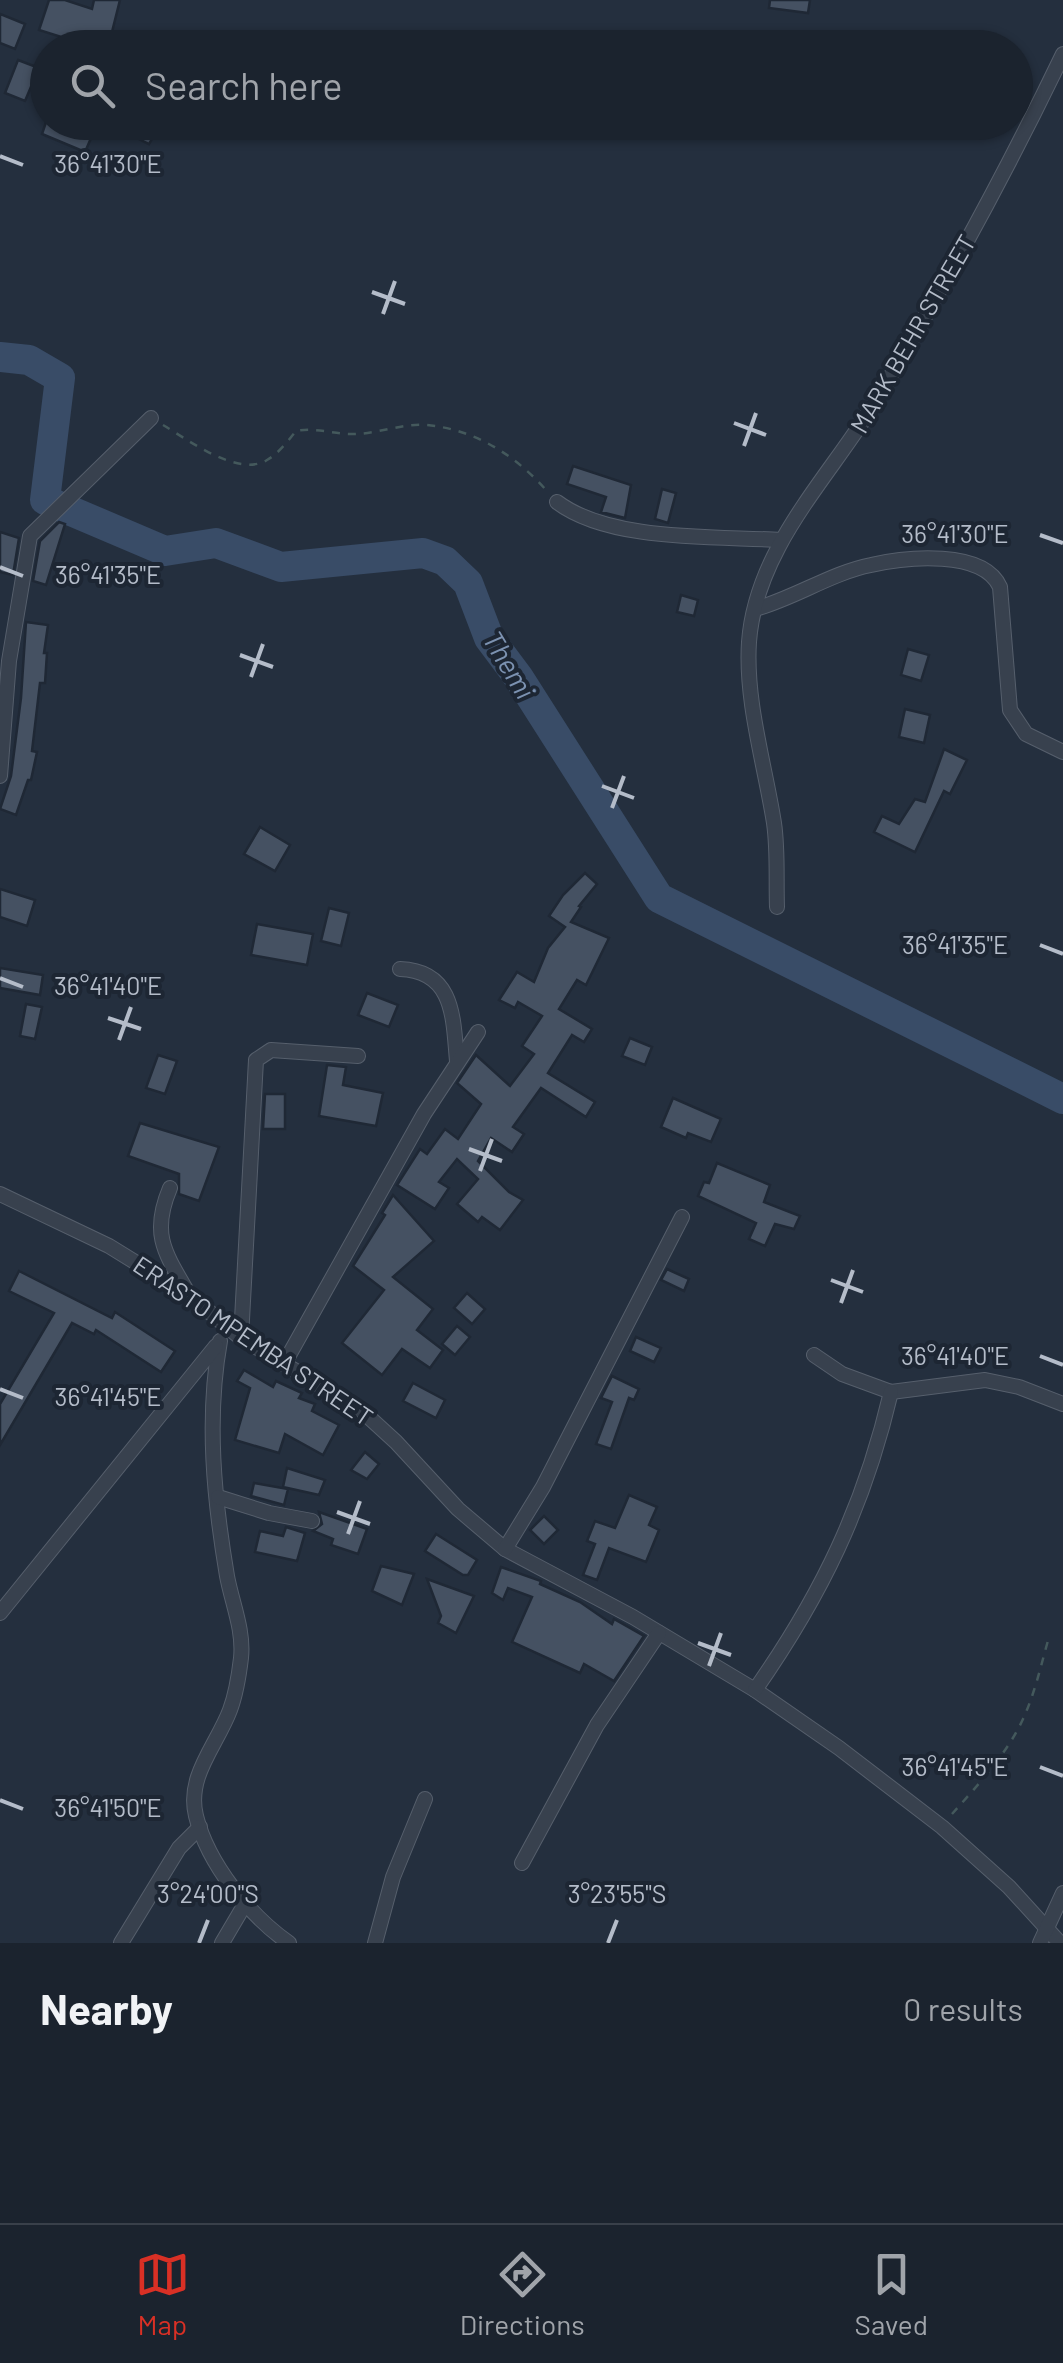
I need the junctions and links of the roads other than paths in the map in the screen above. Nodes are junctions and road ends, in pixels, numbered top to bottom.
1 (1063, 54) edge
2 (1033, 114) edge
3 (1020, 140) edge
4 (151, 418) road end
5 (557, 502) road end
6 (781, 540) junction
7 (755, 608) junction
8 (1063, 752) edge
9 (0, 776) edge
10 (777, 906) dead end
11 (400, 970) dead end
12 (478, 1032) dead end
13 (358, 1056) dead end
14 (457, 1062) junction
15 (170, 1188) dead end
16 (0, 1194) edge
17 (682, 1217) dead end
18 (190, 1296) junction
19 (230, 1336) junction
20 (814, 1356) dead end
21 (284, 1364) junction
22 (891, 1392) junction
23 (1063, 1404) edge
24 (218, 1497) junction
25 (312, 1521) dead end
26 (506, 1549) junction
27 (0, 1613) edge
28 (660, 1632) junction
29 (754, 1690) junction
30 (425, 1799) dead end
31 (200, 1827) junction
32 (522, 1863) dead end
33 (1063, 1893) edge
34 (246, 1904) junction
35 (1043, 1936) edge
36 (121, 1943) edge
37 (222, 1943) edge
38 (289, 1943) edge
39 (375, 1943) edge
40 (1060, 1943) edge

1 - 2 street, MARK BEHR STREET
3 - 6 street, MARK BEHR STREET
4 - 9 street
5 - 6 street
6 - 7 street, MARK BEHR STREET
7 - 8 street
7 - 10 street, MARK BEHR STREET
11 - 14 street
12 - 14 street
13 - 19 street
14 - 21 street
15 - 18 street
16 - 18 street, ERASTO MPEMBA STREET
17 - 26 street
18 - 19 street, ERASTO MPEMBA STREET
19 - 21 street, ERASTO MPEMBA STREET
19 - 24 street
19 - 27 street
20 - 22 street
21 - 26 street, ERASTO MPEMBA STREET
22 - 23 street
22 - 29 street
24 - 25 street
24 - 31 street
26 - 28 street, ERASTO MPEMBA STREET
28 - 29 street, ERASTO MPEMBA STREET
28 - 32 street
29 - 35 street, ERASTO MPEMBA STREET
30 - 39 street
31 - 34 street
31 - 36 street
33 - 35 street
34 - 37 street
34 - 38 street
35 - 40 street, ERASTO MPEMBA STREET

